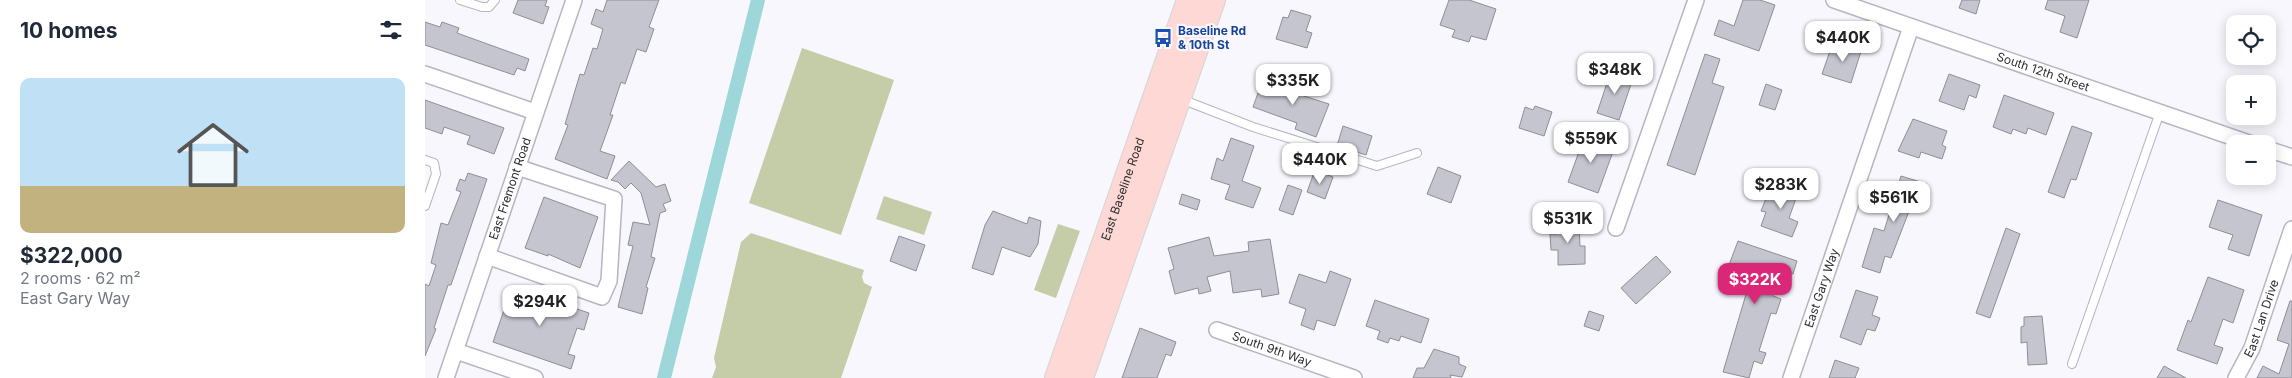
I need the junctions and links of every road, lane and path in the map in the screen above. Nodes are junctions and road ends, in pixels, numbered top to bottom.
1 (460, 0) edge
2 (495, 0) edge
3 (574, 0) edge
4 (1189, 0) edge
5 (1213, 0) edge
6 (1696, 0) edge
7 (1834, 0) edge
8 (1911, 27) junction
9 (425, 74) edge
10 (1179, 98) junction
11 (535, 112) junction
12 (2160, 112) junction
13 (2226, 135) edge
14 (2276, 152) edge
15 (1417, 153) dead end
16 (2292, 157) edge
17 (425, 160) edge
18 (517, 167) junction
19 (425, 206) edge
20 (1616, 228) dead end
21 (2292, 229) edge
22 (1120, 232) junction
23 (487, 256) junction
24 (1217, 330) dead end
25 (455, 351) junction
26 (2072, 364) dead end
27 (446, 378) edge
28 (535, 378) edge
29 (1057, 378) edge
30 (1081, 378) edge
31 (1354, 378) edge
32 (1791, 378) edge
33 (2236, 378) edge

1 - 2 lane
3 - 11 street, East Fremont Road
4 - 22 main road, East Baseline Road
5 - 10 main road, East Baseline Road
6 - 20 street
7 - 8 street, South 12th Street
8 - 12 street, South 12th Street
8 - 32 street, East Gary Way
9 - 11 street
10 - 15 lane
10 - 22 main road, East Baseline Road
11 - 18 street, East Fremont Road
12 - 13 street, South 12th Street
12 - 26 lane
14 - 16 street
17 - 19 lane
18 - 23 street, East Fremont Road
18 - 23 street
21 - 33 street, East Lan Drive
22 - 29 main road, East Baseline Road
22 - 30 main road, East Baseline Road
23 - 25 street, East Fremont Road
24 - 31 street, South 9th Way
25 - 27 street, East Fremont Road
25 - 28 street

